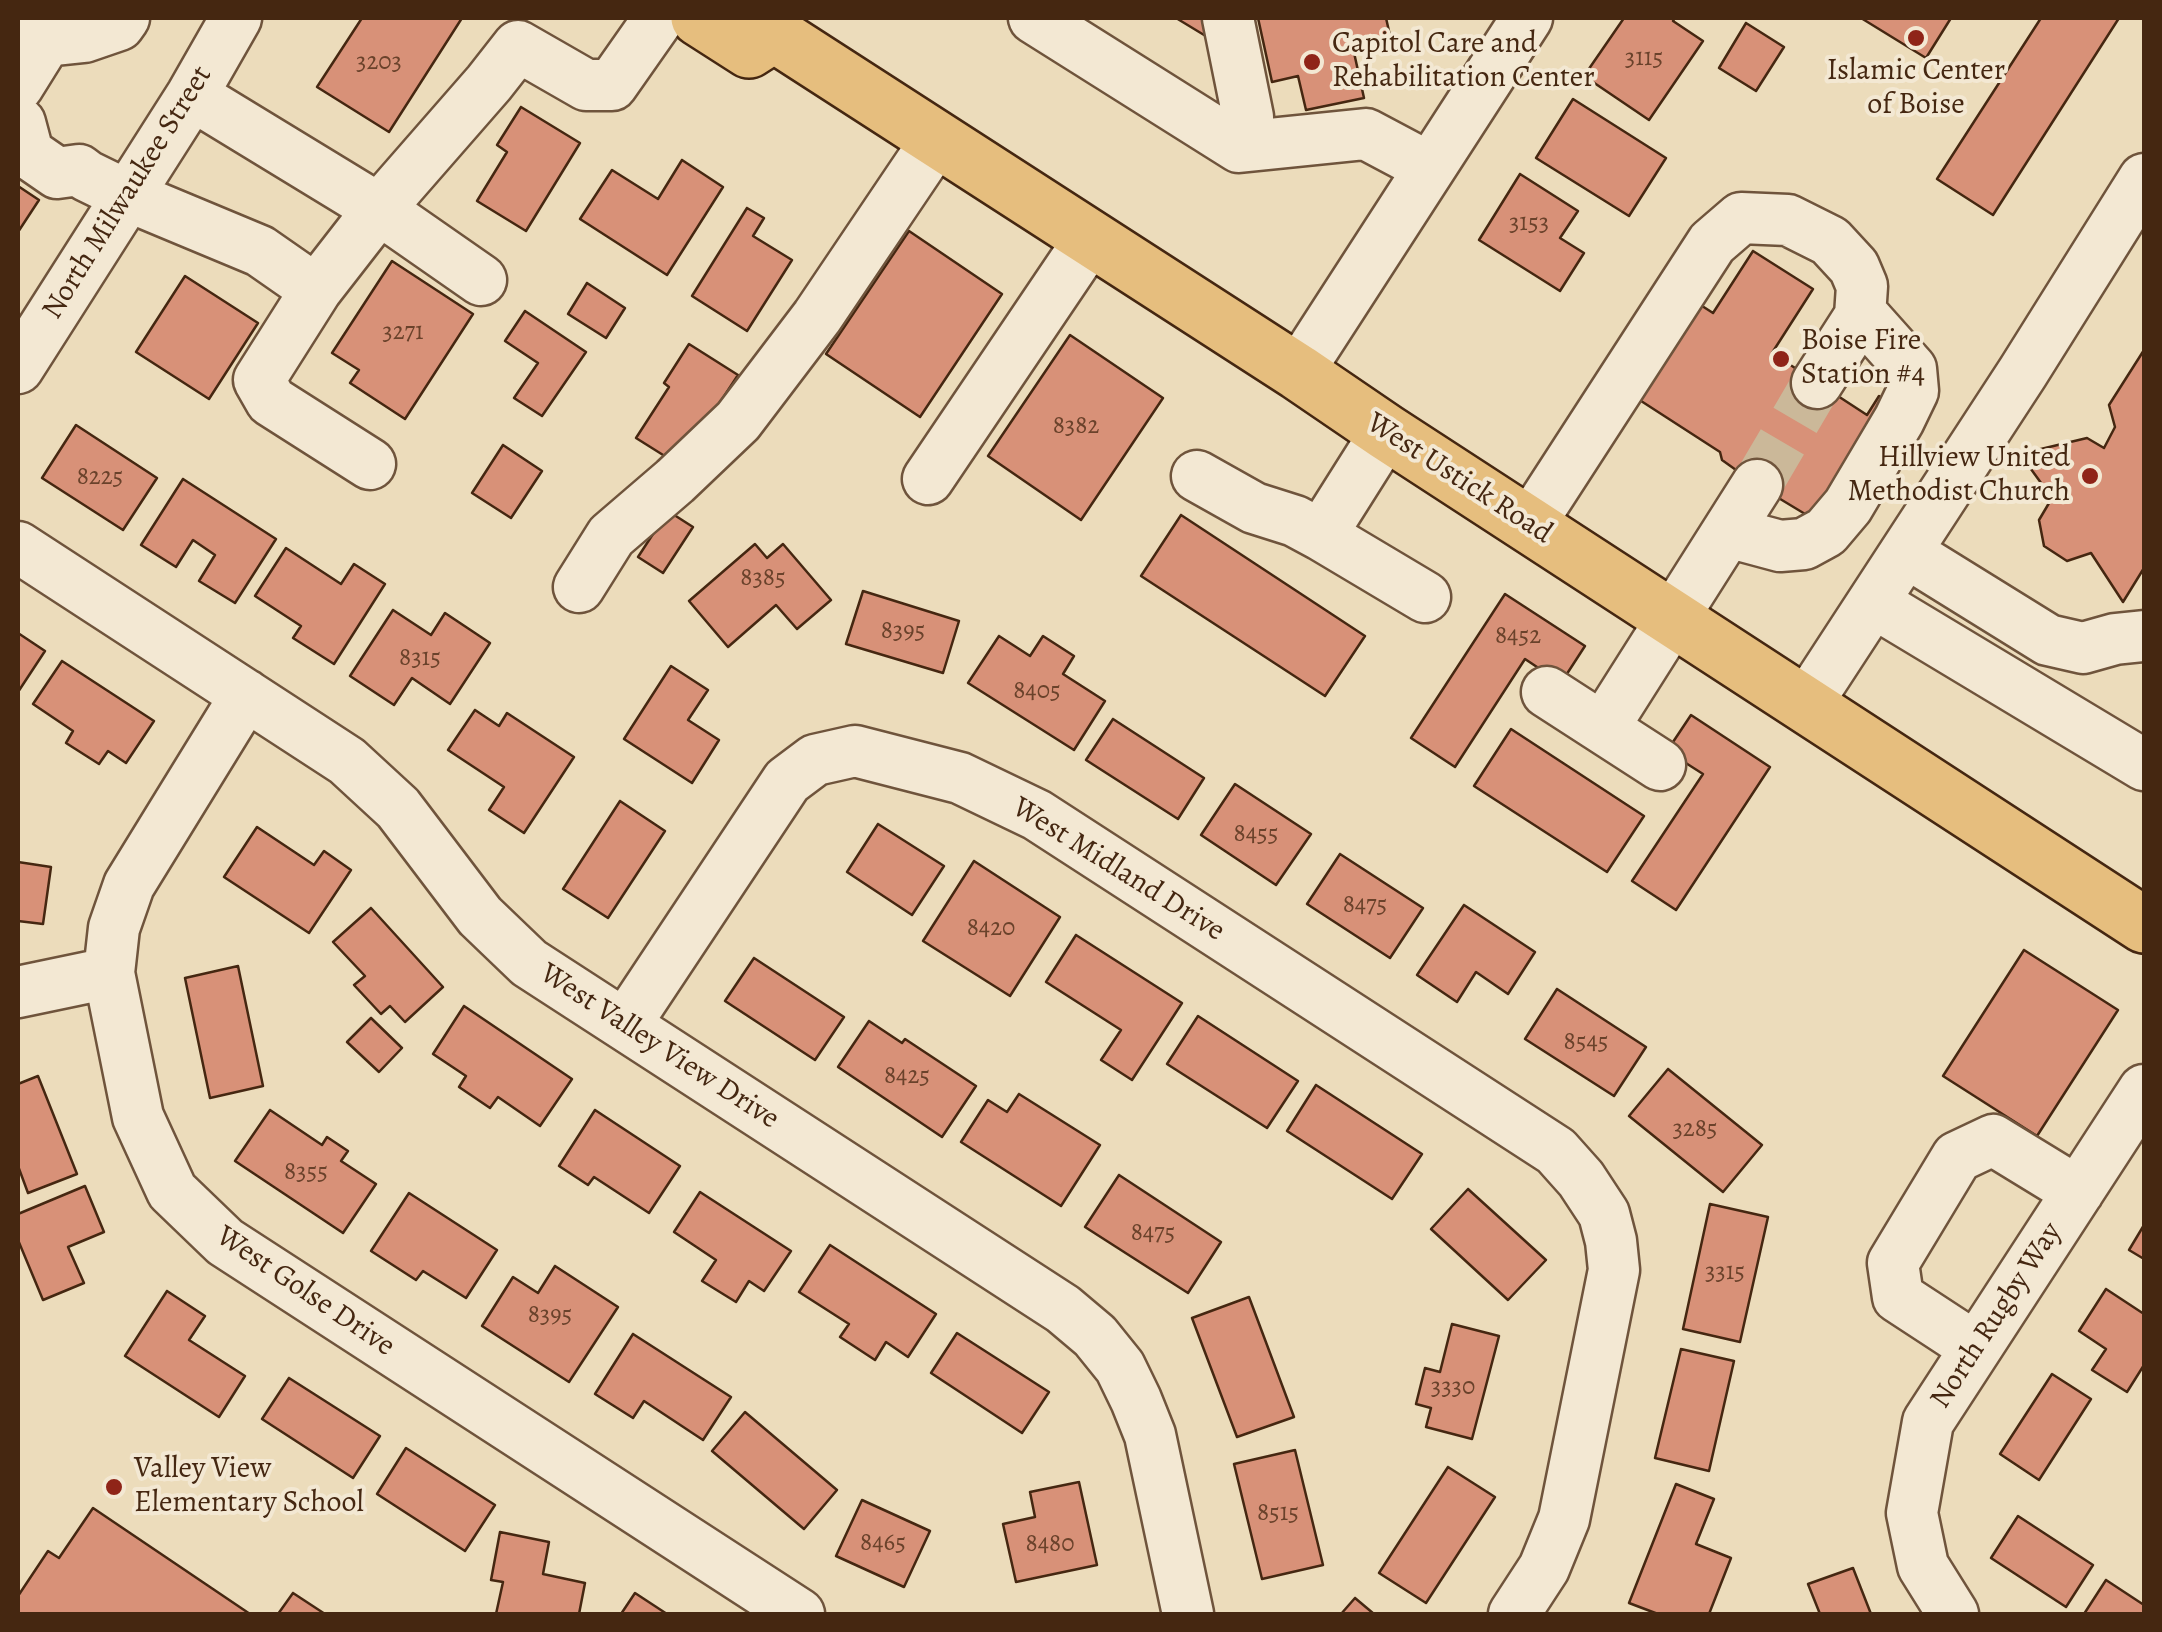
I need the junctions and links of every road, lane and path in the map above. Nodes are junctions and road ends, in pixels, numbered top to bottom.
1 (124, 18) edge
2 (236, 18) edge
3 (659, 18) edge
4 (698, 18) edge
5 (1228, 18) edge
6 (1527, 18) edge
7 (1046, 21) edge
8 (773, 26) edge
9 (32, 32) edge
10 (192, 95) junction
11 (18, 111) edge
12 (936, 139) junction
13 (1239, 146) junction
14 (1430, 168) junction
15 (2144, 178) edge
16 (128, 196) junction
17 (380, 209) junction
18 (1090, 239) junction
19 (2128, 240) edge
20 (481, 280) dead end
21 (316, 290) junction
22 (1860, 315) junction
23 (18, 368) edge
24 (1298, 372) junction
25 (1817, 382) tunnel mouth
26 (1386, 432) junction
27 (370, 464) dead end
28 (1198, 476) dead end
29 (928, 480) dead end
30 (1757, 484) tunnel mouth
31 (1530, 524) junction
32 (1728, 532) junction
33 (1321, 535) junction
34 (18, 546) edge
35 (1906, 552) junction
36 (579, 587) dead end
37 (1425, 597) dead end
38 (1873, 602) junction
39 (1673, 618) junction
40 (2144, 636) edge
41 (1547, 692) dead end
42 (246, 695) junction
43 (1807, 703) junction
44 (1603, 728) junction
45 (1660, 765) dead end
46 (2144, 765) edge
47 (2144, 925) edge
48 (109, 973) junction
49 (18, 992) edge
50 (625, 1024) junction
51 (2144, 1090) edge
52 (2078, 1192) junction
53 (1976, 1348) junction
54 (799, 1614) edge
55 (1188, 1614) edge
56 (1514, 1614) edge
57 (1952, 1614) edge

1 - 9 street
2 - 10 street, North Milwaukee Street
3 - 17 street
4 - 8 main road, West Ustick Road
5 - 13 street
6 - 14 street
7 - 13 street
8 - 12 main road, West Ustick Road
9 - 11 street
10 - 16 street, North Milwaukee Street
10 - 17 street
11 - 16 street
12 - 18 main road, West Ustick Road
12 - 36 street
13 - 14 street
14 - 24 street
15 - 19 street
16 - 21 street
16 - 23 street, North Milwaukee Street
17 - 20 street
17 - 21 street
18 - 24 main road, West Ustick Road
18 - 29 street
19 - 35 street
21 - 27 street
22 - 25 street
22 - 31 street
22 - 32 street
24 - 26 main road, West Ustick Road
26 - 31 main road, West Ustick Road
26 - 33 street
28 - 33 street
30 - 32 street
31 - 39 main road, West Ustick Road
32 - 39 street
33 - 37 street
34 - 42 street, West Valley View Drive
35 - 38 street
35 - 40 street
38 - 43 street
38 - 46 street
39 - 43 main road, West Ustick Road
39 - 44 street
41 - 44 street
42 - 48 street, West Golse Drive
42 - 50 street, West Valley View Drive
43 - 47 main road, West Ustick Road
44 - 45 street
48 - 49 street
48 - 54 street, West Golse Drive
50 - 55 street, West Valley View Drive
50 - 56 street, West Midland Drive
51 - 52 street, North Rugby Way
52 - 53 street, North Rugby Way
52 - 53 street
53 - 57 street, North Rugby Way

